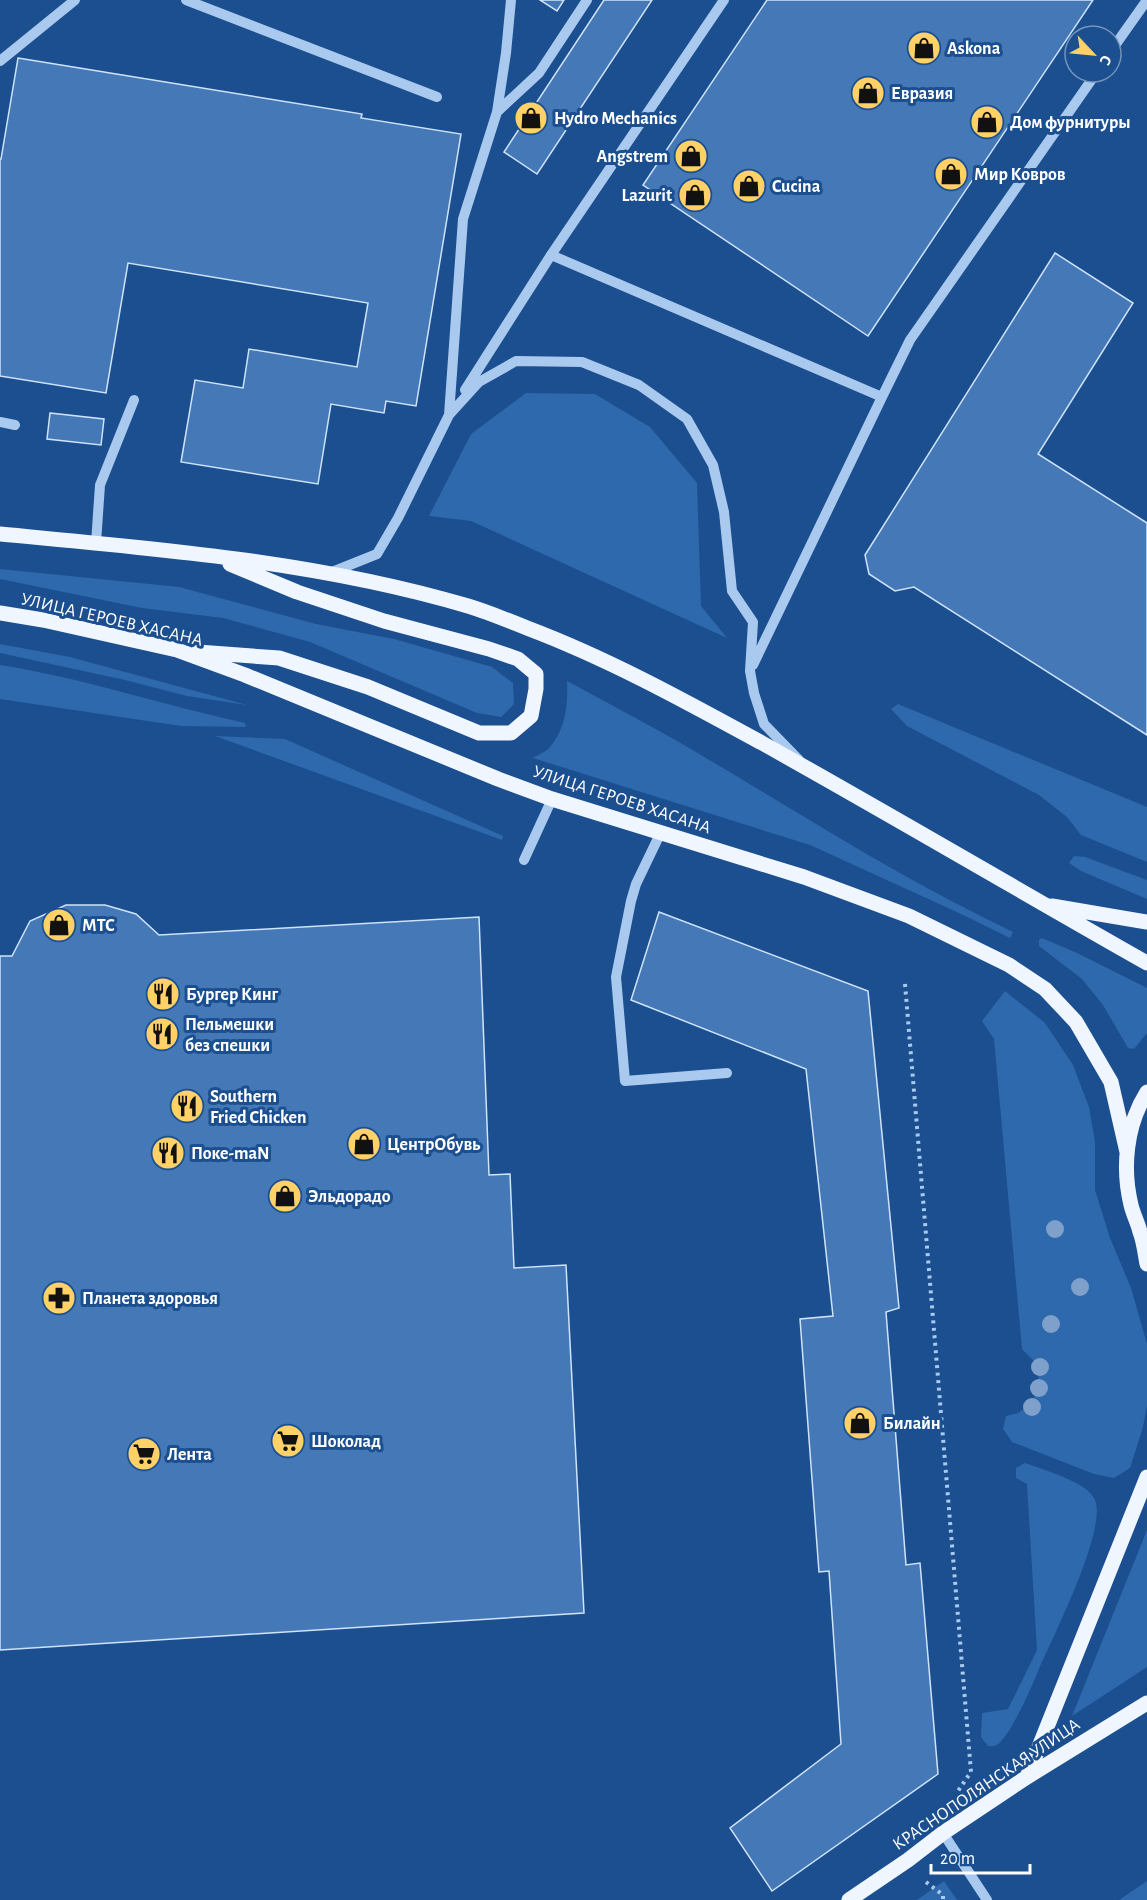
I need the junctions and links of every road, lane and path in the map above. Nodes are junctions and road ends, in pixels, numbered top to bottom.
1 (75, 0) edge
2 (186, 0) edge
3 (511, 0) edge
4 (587, 0) edge
5 (724, 0) edge
6 (1147, 0) edge
7 (1123, 34) edge
8 (0, 61) edge
9 (1088, 84) edge
10 (437, 97) dead end
11 (497, 112) junction
12 (551, 255) junction
13 (882, 397) junction
14 (134, 400) dead end
15 (449, 415) junction
16 (0, 422) edge
17 (15, 425) dead end
18 (0, 534) edge
19 (96, 543) junction
20 (210, 556) junction
21 (332, 572) junction
22 (0, 613) edge
23 (177, 650) junction
24 (750, 671) junction
25 (808, 769) junction
26 (552, 799) junction
27 (661, 832) junction
28 (524, 860) dead end
29 (1042, 904) junction
30 (1147, 922) edge
31 (1147, 963) edge
32 (905, 984) dead end
33 (727, 1073) dead end
34 (1147, 1092) edge
35 (1127, 1152) junction
36 (1144, 1238) edge
37 (1147, 1264) edge
38 (1147, 1477) edge
39 (1147, 1703) edge
40 (1026, 1777) junction
41 (958, 1791) dead end
42 (943, 1833) junction
43 (926, 1882) dead end
44 (849, 1900) edge
45 (943, 1900) edge
46 (987, 1900) edge

1 - 8 lane
2 - 10 lane
3 - 11 lane
4 - 11 lane
5 - 12 lane
6 - 7 lane
9 - 13 lane
11 - 15 lane
12 - 13 lane
12 - 15 lane
13 - 24 lane
14 - 19 lane
15 - 21 lane
15 - 24 lane
16 - 17 lane
18 - 19 main road
19 - 20 main road
20 - 21 main road
20 - 23 main road
21 - 25 main road
22 - 23 main road, УЛИЦА ГЕРОЕВ ХАСАНА
23 - 26 main road, УЛИЦА ГЕРОЕВ ХАСАНА
24 - 25 lane
25 - 29 main road
26 - 27 main road, УЛИЦА ГЕРОЕВ ХАСАНА
26 - 28 lane
27 - 33 lane
27 - 35 main road, УЛИЦА ГЕРОЕВ ХАСАНА
29 - 30 main road
29 - 31 main road
32 - 41 path
34 - 35 main road
35 - 36 main road
36 - 37 main road
38 - 40 main road
39 - 40 main road, КРАСНОПОЛЯНСКАЯ УЛИЦА
40 - 42 main road, КРАСНОПОЛЯНСКАЯ УЛИЦА
42 - 44 main road, КРАСНОПОЛЯНСКАЯ УЛИЦА
42 - 46 lane
43 - 45 path

